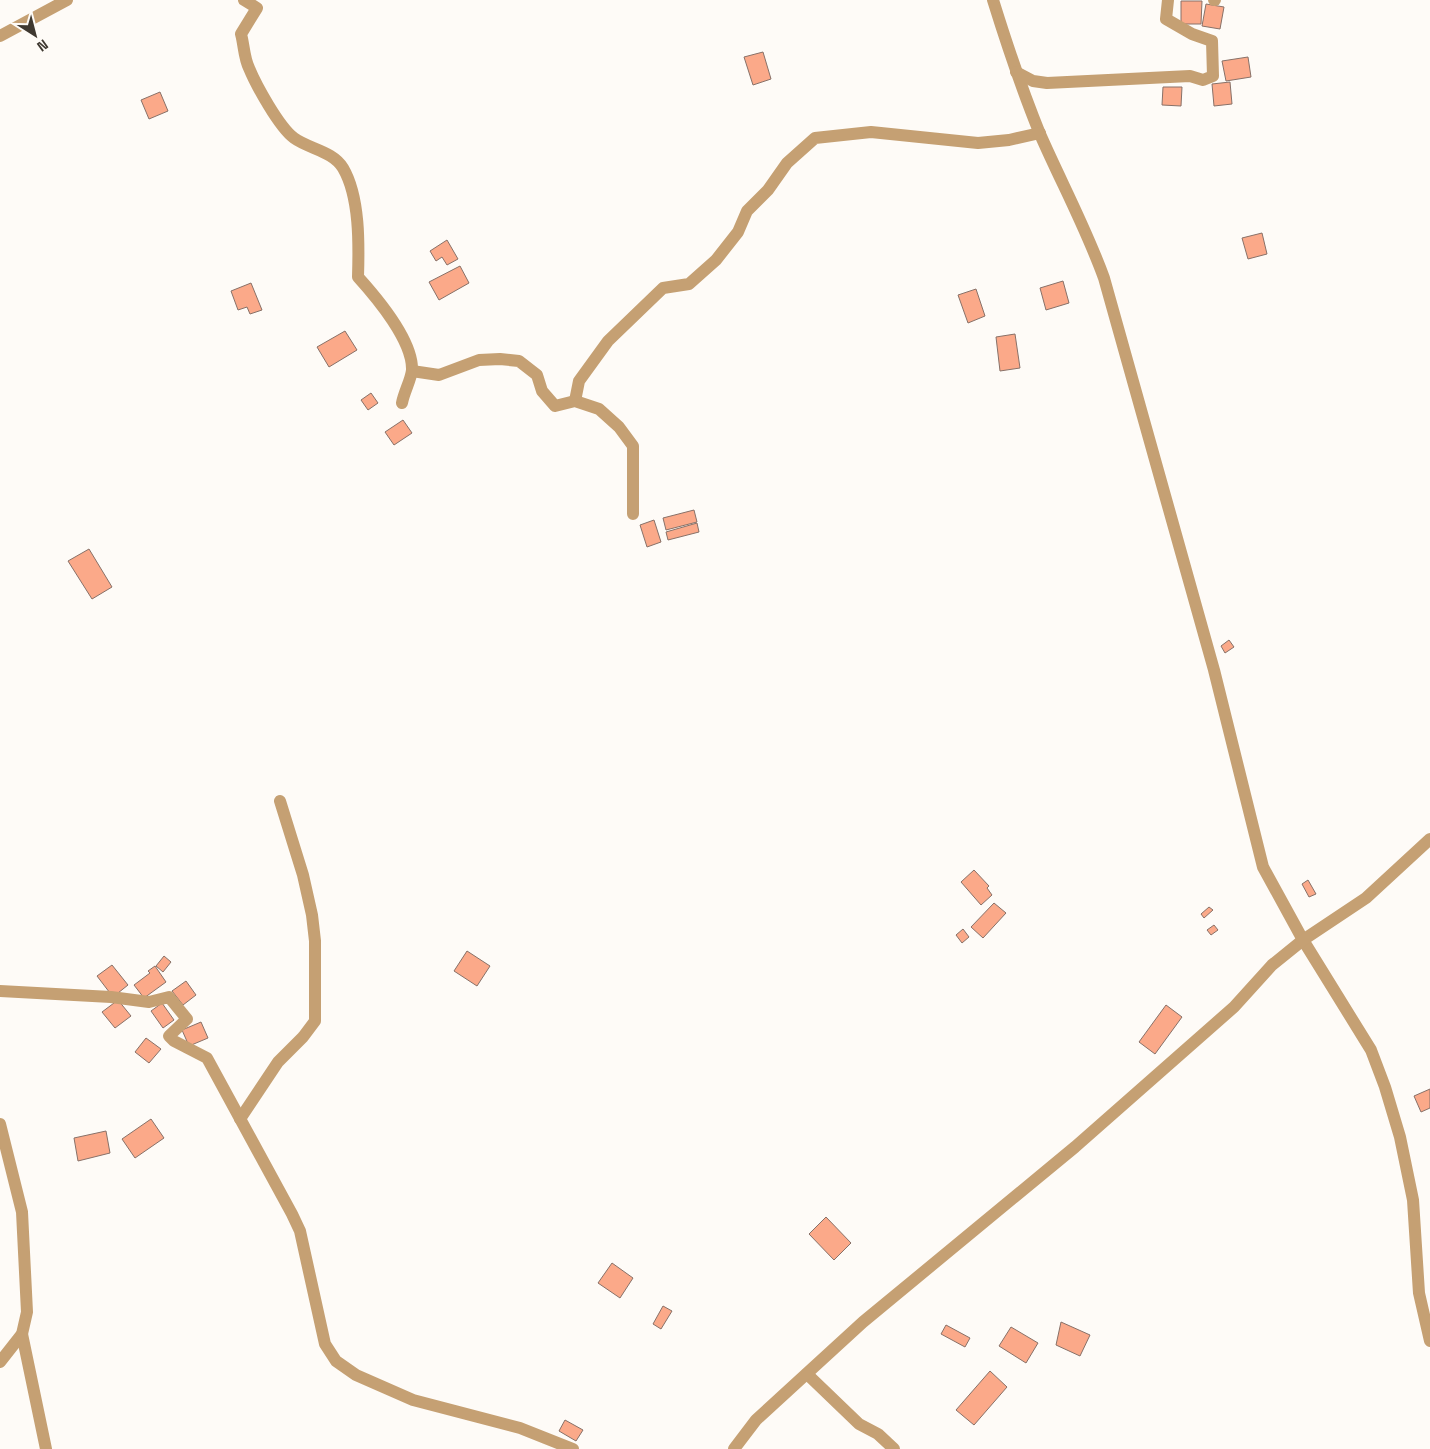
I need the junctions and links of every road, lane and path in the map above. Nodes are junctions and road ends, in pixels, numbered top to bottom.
1 (67, 0) edge
2 (244, 0) edge
3 (992, 0) edge
4 (1168, 0) edge
5 (0, 36) edge
6 (1016, 72) junction
7 (1040, 134) junction
8 (412, 371) junction
9 (575, 401) junction
10 (402, 403) dead end
11 (634, 514) dead end
12 (280, 801) dead end
13 (1430, 839) edge
14 (1303, 940) junction
15 (0, 991) edge
16 (240, 1119) junction
17 (0, 1124) edge
18 (22, 1334) junction
19 (1430, 1341) edge
20 (0, 1362) edge
21 (807, 1374) junction
22 (46, 1449) edge
23 (573, 1449) edge
24 (734, 1449) edge
25 (894, 1449) edge

1 - 5 street
2 - 8 street
3 - 6 street
4 - 6 street
6 - 7 street
7 - 9 street
7 - 14 street
8 - 9 street
8 - 10 street
9 - 11 street
12 - 16 street
13 - 14 street
14 - 19 street
14 - 21 street
15 - 16 street
16 - 23 street
17 - 18 street
18 - 20 street
18 - 22 street
21 - 24 street
21 - 25 street

